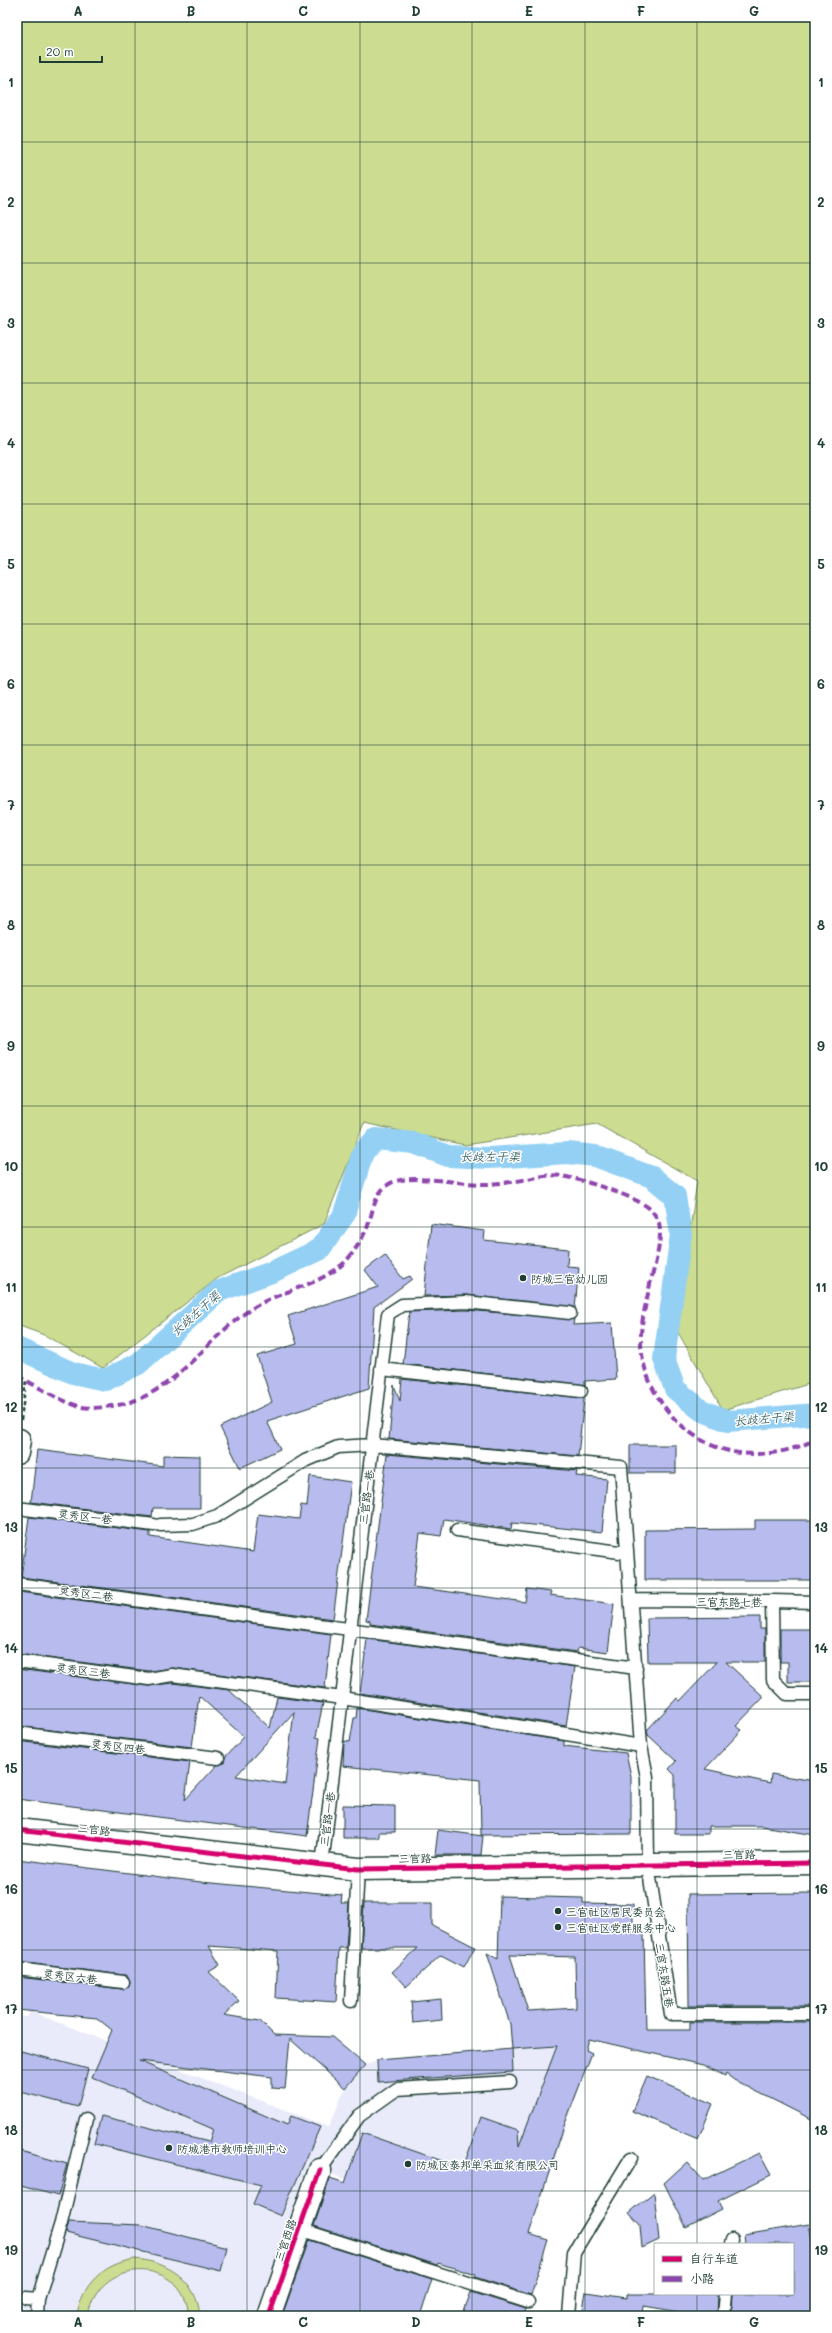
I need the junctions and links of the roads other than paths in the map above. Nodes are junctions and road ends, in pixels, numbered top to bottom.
1 (570, 1313) dead end
2 (381, 1369) junction
3 (581, 1391) dead end
4 (372, 1445) junction
5 (17, 1508) edge
6 (457, 1530) dead end
7 (627, 1553) junction
8 (17, 1584) edge
9 (631, 1600) junction
10 (772, 1601) junction
11 (815, 1602) edge
12 (350, 1628) junction
13 (17, 1661) edge
14 (636, 1668) junction
15 (815, 1694) edge
16 (342, 1698) junction
17 (17, 1733) edge
18 (641, 1746) junction
19 (218, 1758) dead end
20 (17, 1830) edge
21 (815, 1863) edge
22 (322, 1865) junction
23 (648, 1865) junction
24 (358, 1869) junction
25 (17, 1969) edge
26 (123, 1982) dead end
27 (351, 2001) dead end
28 (815, 2014) edge
29 (510, 2082) dead end
30 (86, 2119) dead end
31 (631, 2158) dead end
32 (320, 2170) joint
33 (299, 2229) junction
34 (725, 2295) edge
35 (26, 2298) dead end
36 (38, 2299) junction
37 (528, 2302) dead end
38 (37, 2316) edge
39 (268, 2316) edge
40 (569, 2316) edge
41 (723, 2316) edge

1 - 2 lane, 三官路一巷
2 - 3 lane
2 - 4 lane, 三官路一巷
4 - 5 lane, 灵秀区一巷
4 - 7 lane, 灵秀区一巷
4 - 12 lane, 三官路一巷
6 - 7 lane
7 - 9 lane
8 - 12 lane, 灵秀区二巷
9 - 10 lane, 三官东路七巷
9 - 14 lane
10 - 11 lane
10 - 15 lane, 三官东路七巷
12 - 14 lane, 灵秀区二巷
12 - 16 lane, 三官路一巷
13 - 16 lane, 灵秀区三巷
14 - 18 lane
16 - 18 lane, 灵秀区三巷
16 - 22 lane, 三官路一巷
17 - 19 lane, 灵秀区四巷
18 - 23 lane
20 - 22 street, 三官路
21 - 23 street, 三官路
22 - 24 street, 三官路
23 - 24 street, 三官路
23 - 28 lane, 三官东路五巷
24 - 27 lane
25 - 26 lane, 灵秀区六巷
29 - 32 lane
30 - 36 lane
31 - 40 lane
32 - 33 street, 三官西路
33 - 37 lane
33 - 39 street, 三官西路
34 - 41 lane
35 - 36 lane
36 - 38 lane

